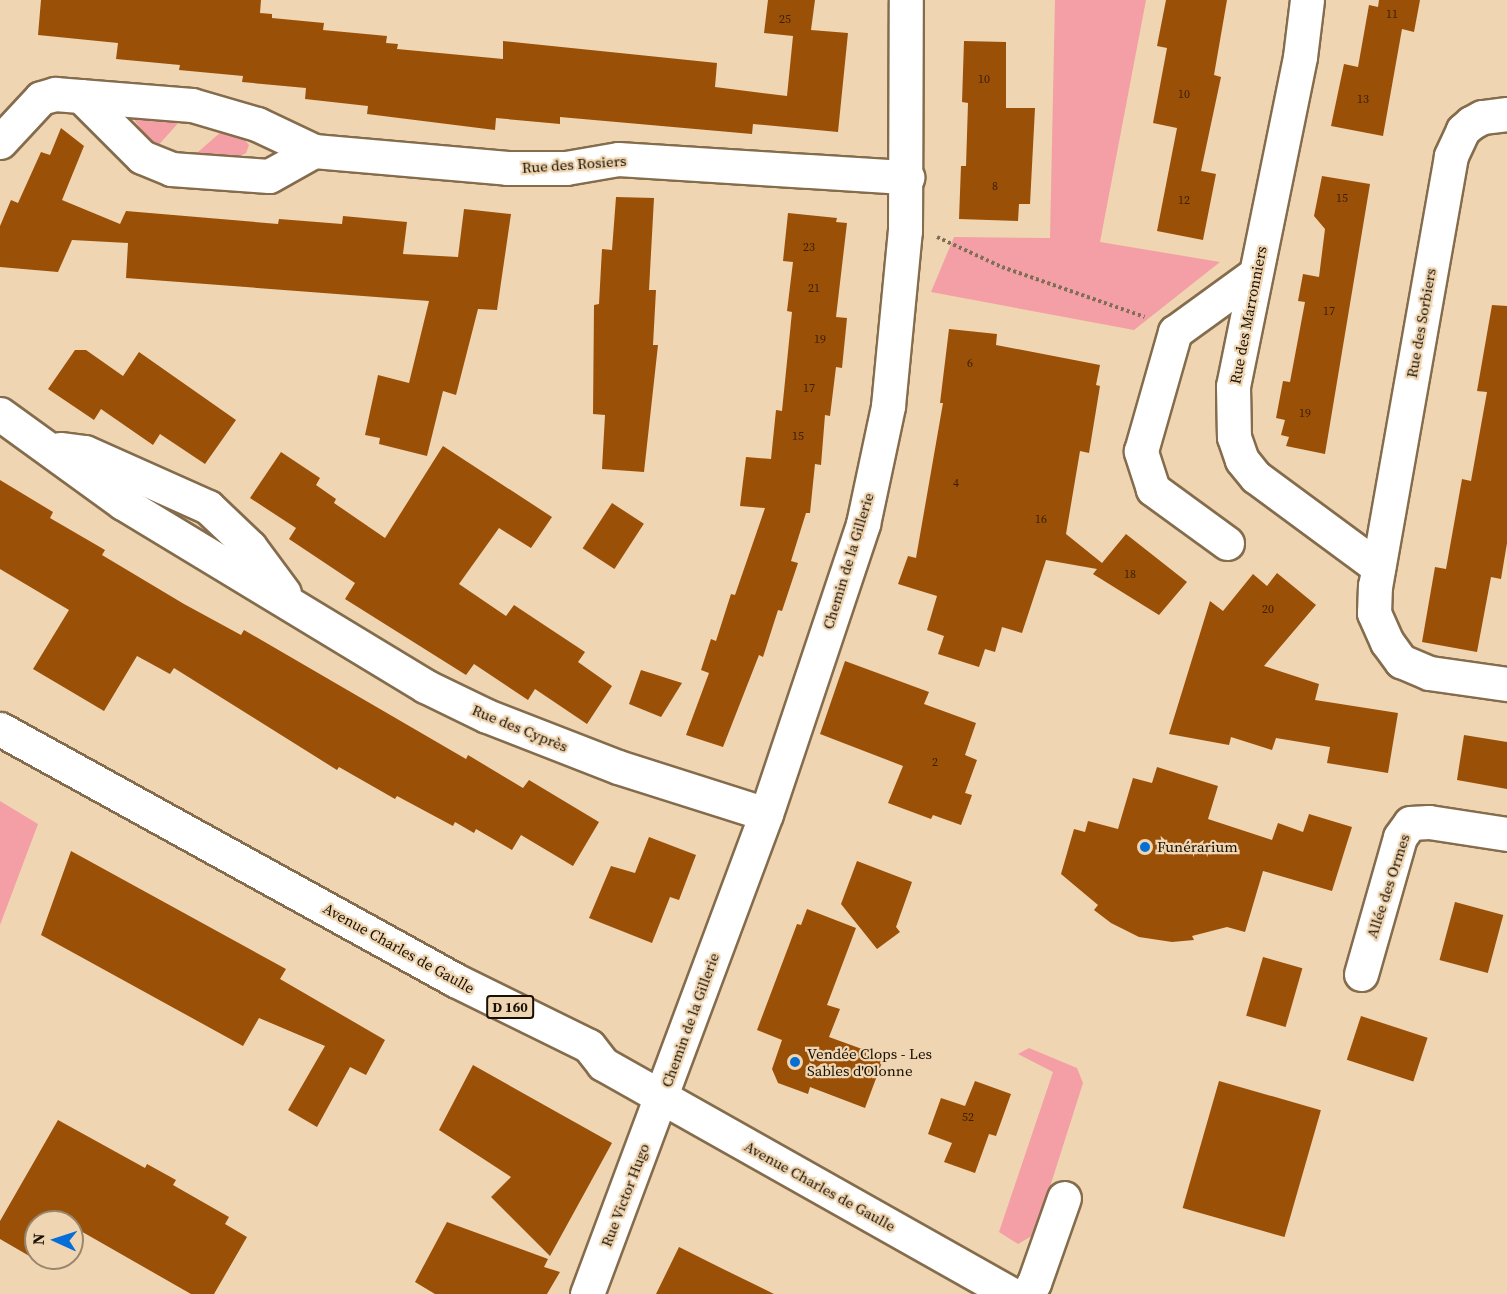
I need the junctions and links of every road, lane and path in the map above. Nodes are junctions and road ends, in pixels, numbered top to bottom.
1 (906, 0) edge
2 (1306, 0) edge
3 (81, 96) junction
4 (1507, 114) edge
5 (0, 142) edge
6 (314, 151) junction
7 (907, 177) junction
8 (928, 233) dead end
9 (1255, 274) junction
10 (1157, 321) dead end
11 (0, 414) edge
12 (1227, 543) dead end
13 (1378, 567) junction
14 (1507, 684) edge
15 (0, 729) edge
16 (766, 814) junction
17 (1507, 834) edge
18 (1360, 974) dead end
19 (663, 1097) junction
20 (1064, 1198) dead end
21 (587, 1294) edge
22 (1012, 1294) edge
23 (1027, 1294) edge

1 - 7 street, Chemin de la Gillerie
2 - 9 street, Rue des Marronniers
3 - 5 street, Rue des Rosiers
3 - 6 street, Rue des Rosiers
3 - 6 street
4 - 13 street, Rue des Sorbiers
6 - 7 street, Rue des Rosiers
7 - 16 street, Chemin de la Gillerie
8 - 10 path
9 - 12 street
9 - 13 street, Rue des Marronniers
11 - 16 street, Rue des Cyprès
13 - 14 street, Rue des Sorbiers
15 - 19 street, Avenue Charles de Gaulle / D 160
16 - 19 street, Chemin de la Gillerie
17 - 18 street, Allée des Ormes
19 - 21 street, Rue Victor Hugo
19 - 22 street, Avenue Charles de Gaulle / D 160
20 - 23 street

